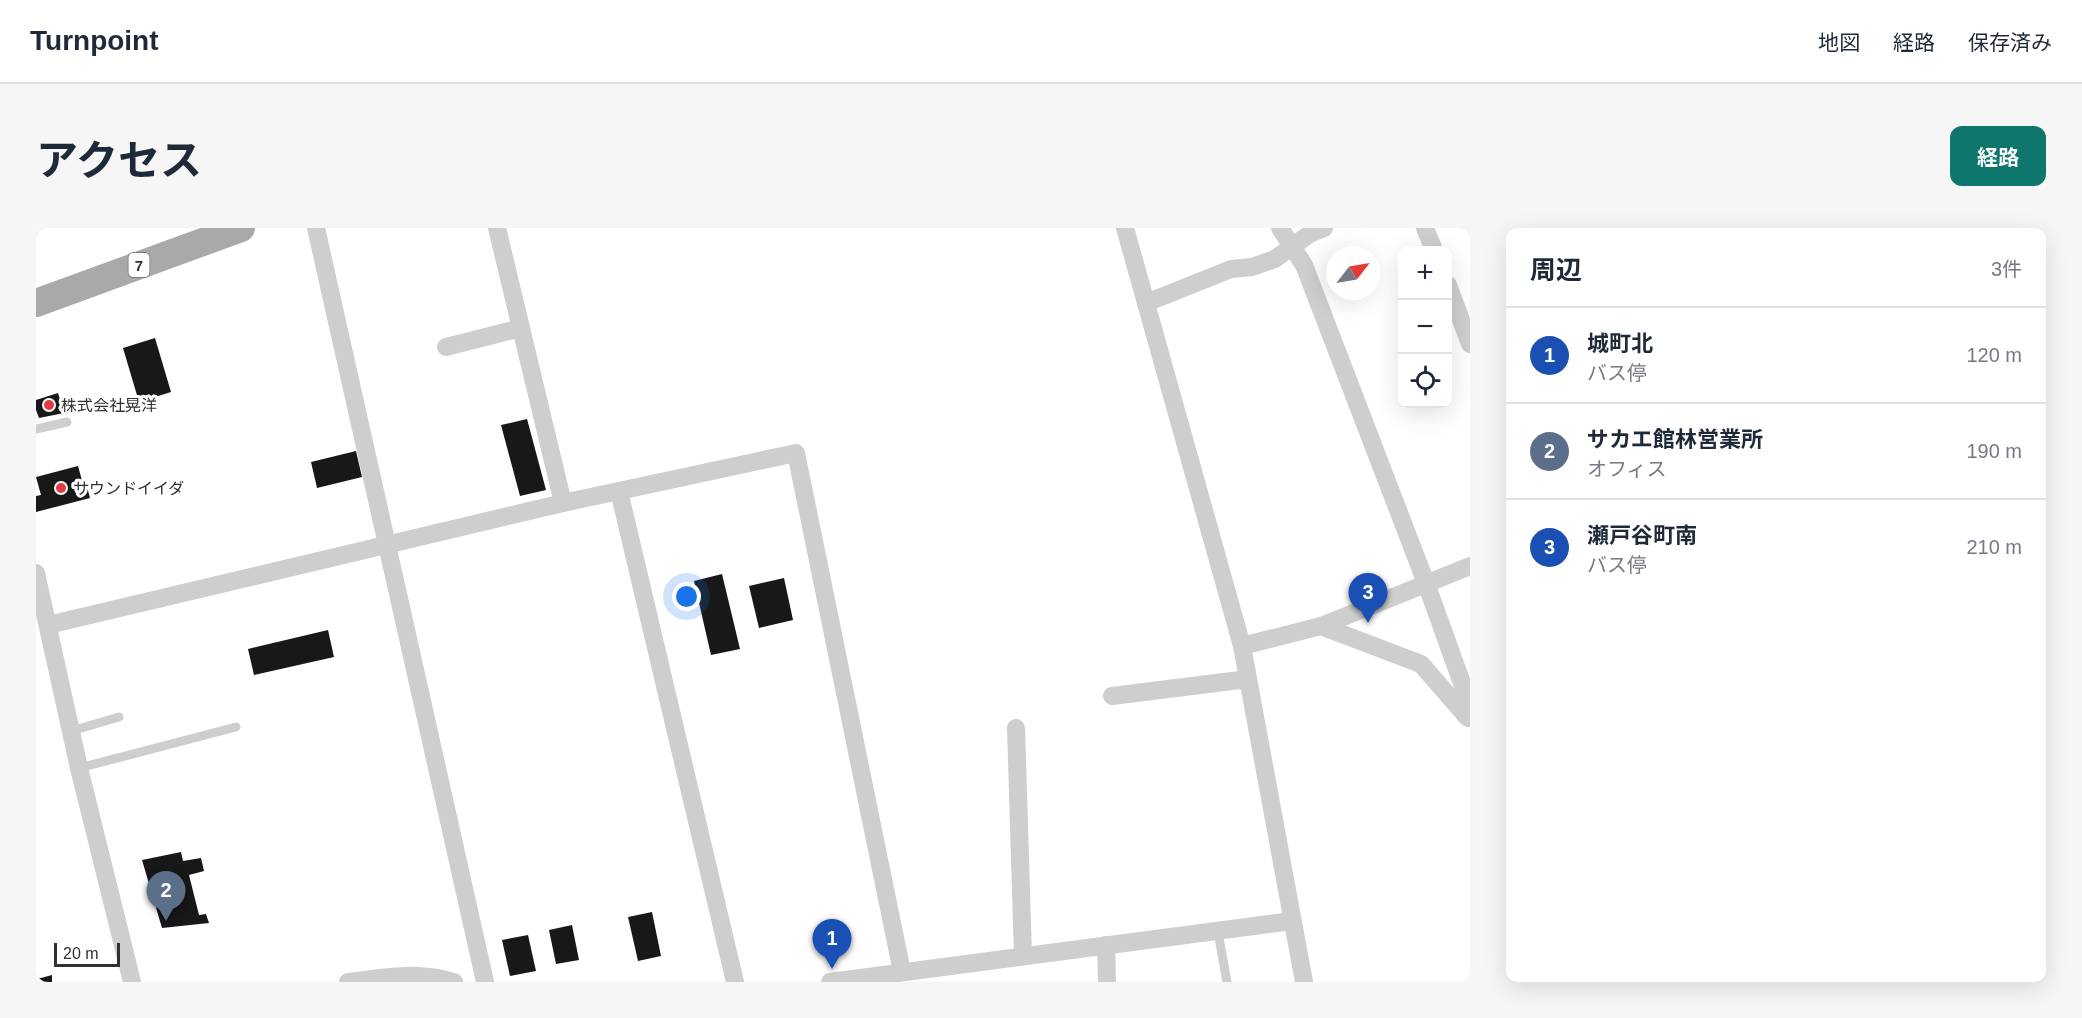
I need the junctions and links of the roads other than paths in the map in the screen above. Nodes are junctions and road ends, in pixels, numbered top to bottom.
1 (241, 228) edge
2 (316, 228) edge
3 (497, 228) edge
4 (1125, 228) edge
5 (1280, 228) edge
6 (1324, 228) edge
7 (1425, 228) edge
8 (1432, 246) edge
9 (1291, 247) junction
10 (1452, 296) edge
11 (36, 303) edge
12 (1146, 303) junction
13 (521, 328) junction
14 (1470, 344) edge
15 (446, 347) dead end
16 (67, 422) dead end
17 (36, 429) edge
18 (620, 491) junction
19 (563, 503) junction
20 (388, 545) junction
21 (1470, 566) edge
22 (36, 573) edge
23 (1426, 583) junction
24 (48, 625) junction
25 (1321, 626) junction
26 (1242, 646) junction
27 (1248, 679) junction
28 (1112, 696) dead end
29 (1468, 716) edge
30 (119, 717) dead end
31 (236, 727) dead end
32 (1016, 728) dead end
33 (71, 731) junction
34 (79, 768) junction
35 (1292, 921) junction
36 (1218, 932) junction
37 (1106, 945) junction
38 (1023, 956) junction
39 (902, 972) junction
40 (132, 982) edge
41 (348, 982) edge
42 (454, 982) edge
43 (485, 982) edge
44 (735, 982) edge
45 (830, 982) edge
46 (1107, 982) edge
47 (1227, 982) edge
48 (1304, 982) edge

1 - 11 main road, 7
2 - 20 street
3 - 13 street
4 - 12 street
5 - 9 street
6 - 9 street
7 - 8 street
9 - 12 street
9 - 23 street
10 - 14 street
12 - 26 street
13 - 15 street
13 - 19 street
16 - 17 lane
18 - 19 street
18 - 39 street
18 - 44 street
19 - 20 street
20 - 24 street
20 - 43 street
21 - 23 street
22 - 24 street
23 - 25 street
23 - 29 street
24 - 33 street
25 - 26 street
25 - 29 street
26 - 27 street
27 - 28 street
27 - 35 street
30 - 33 lane
31 - 34 lane
32 - 38 street
33 - 34 street
34 - 40 street
35 - 36 street
35 - 48 street
36 - 37 street
36 - 47 lane
37 - 38 street
37 - 46 street
38 - 39 street
39 - 45 street
41 - 42 street

